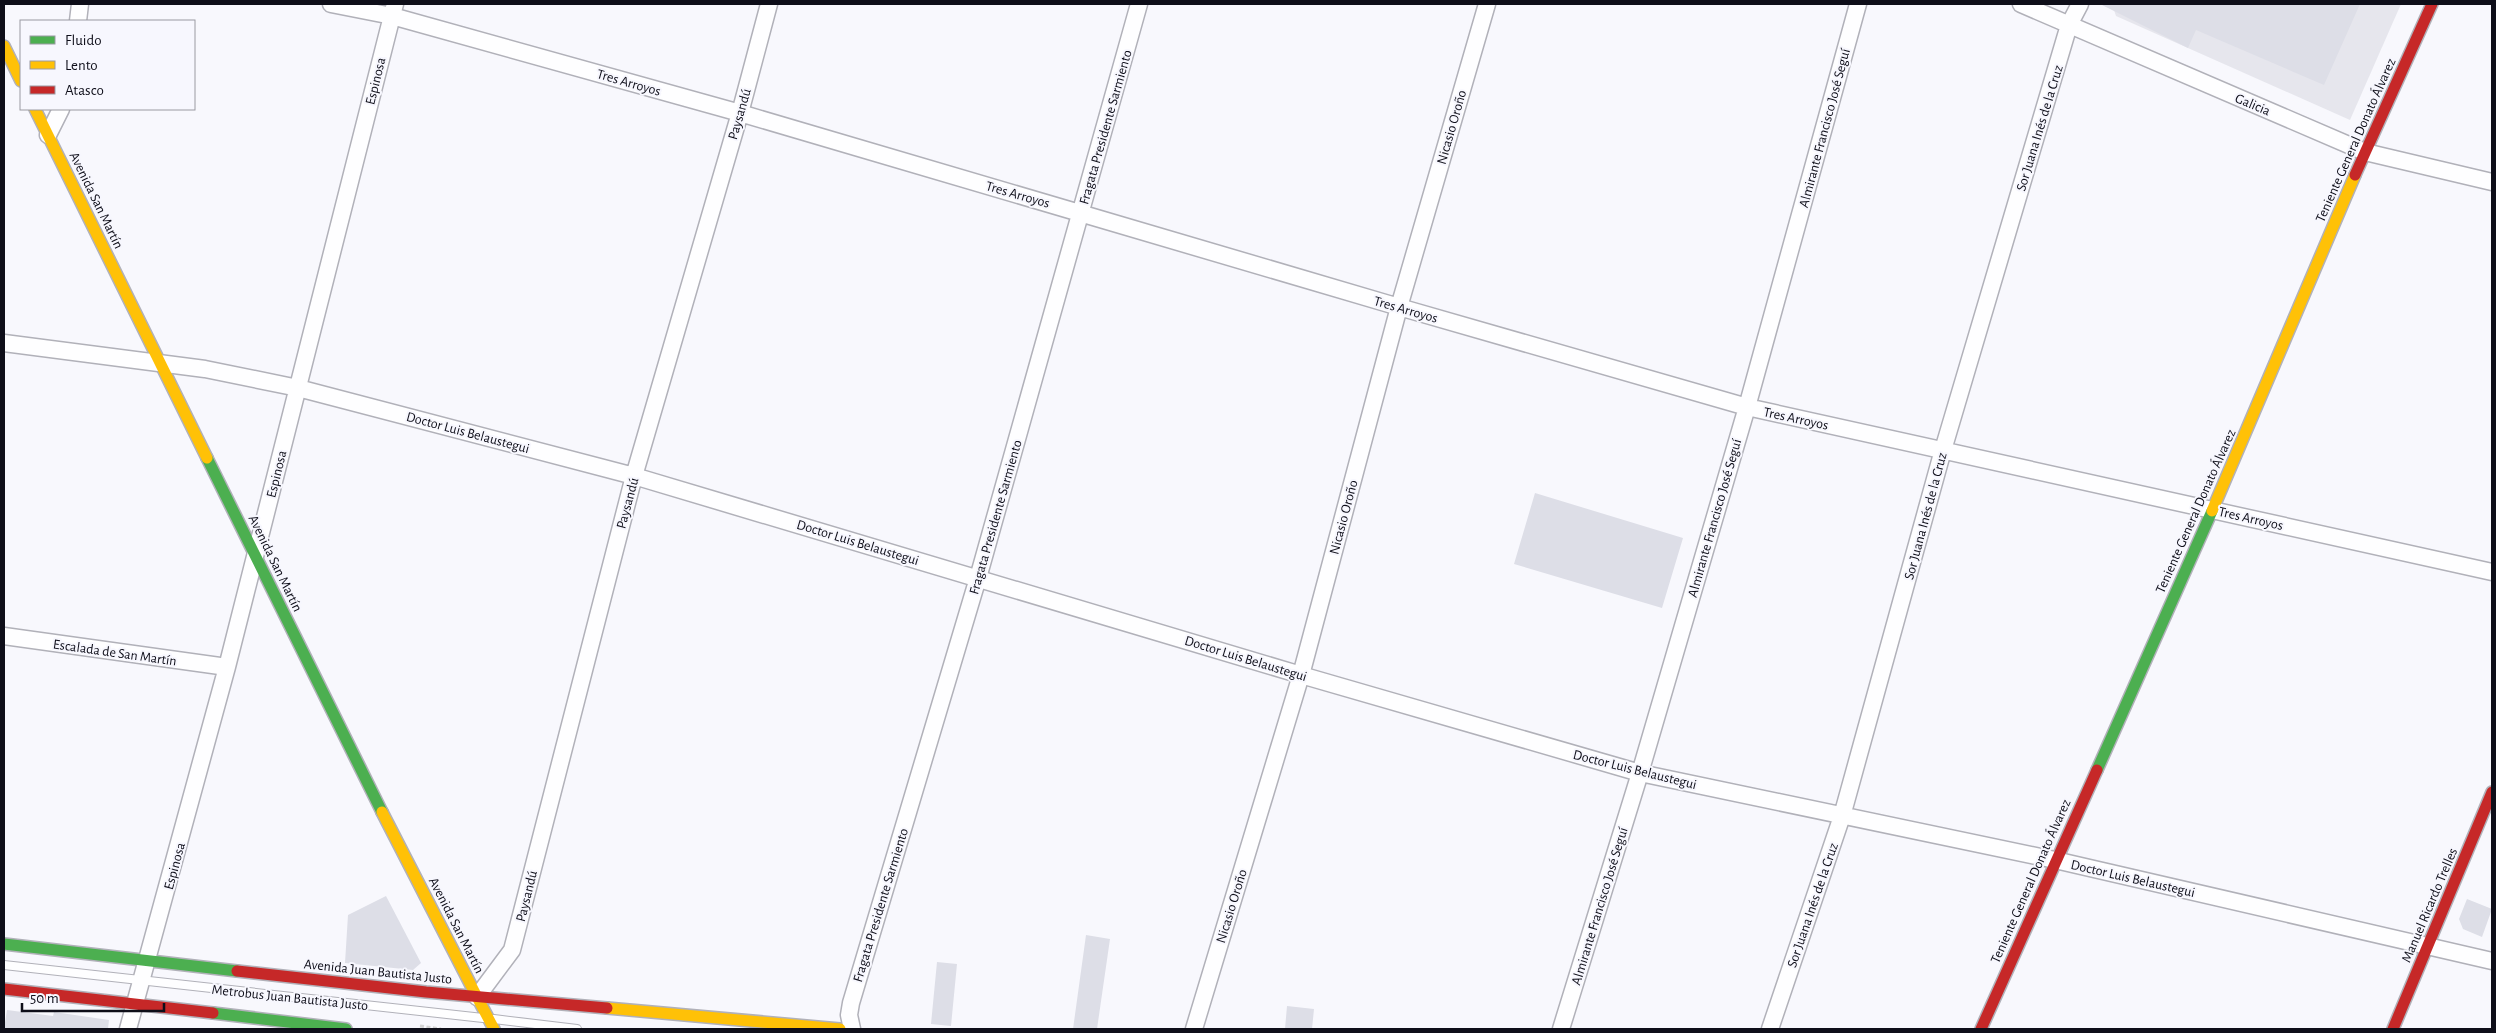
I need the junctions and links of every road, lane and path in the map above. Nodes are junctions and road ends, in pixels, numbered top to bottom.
1 (80, 4) edge
2 (331, 4) edge
3 (769, 4) edge
4 (1139, 4) edge
5 (1487, 4) edge
6 (1858, 4) edge
7 (2021, 4) edge
8 (2080, 4) edge
9 (2432, 4) edge
10 (394, 10) edge
11 (78, 20) edge
12 (2070, 25) junction
13 (4, 46) edge
14 (20, 79) edge
15 (36, 110) edge
16 (60, 110) edge
17 (740, 113) junction
18 (48, 134) junction
19 (2365, 152) junction
20 (2492, 182) edge
21 (1080, 213) junction
22 (1399, 307) junction
23 (4, 343) edge
24 (159, 364) junction
25 (298, 388) junction
26 (1747, 407) junction
27 (1943, 450) junction
28 (634, 476) junction
29 (2213, 509) junction
30 (256, 555) junction
31 (2492, 572) edge
32 (978, 578) junction
33 (4, 636) edge
34 (226, 667) junction
35 (1301, 675) junction
36 (1640, 773) junction
37 (2492, 792) edge
38 (1842, 816) junction
39 (2055, 860) junction
40 (4, 944) edge
41 (2428, 944) junction
42 (2492, 961) edge
43 (148, 962) junction
44 (4, 965) edge
45 (142, 980) junction
46 (4, 989) edge
47 (477, 997) junction
48 (135, 1004) junction
49 (491, 1024) edge
50 (128, 1029) edge
51 (346, 1029) edge
52 (577, 1029) edge
53 (840, 1029) edge
54 (852, 1029) edge
55 (1194, 1029) edge
56 (1560, 1029) edge
57 (1770, 1029) edge
58 (1981, 1029) edge
59 (2393, 1029) edge

1 - 11 street
2 - 10 street, Tres Arroyos
3 - 17 street, Paysandú
4 - 21 street, Fragata Presidente Sarmiento
5 - 22 street, Nicasio Oroño
6 - 26 street, Almirante Francisco José Seguí
7 - 12 street, Galicia
8 - 12 street, Sor Juana Inés de la Cruz
9 - 19 main road, Teniente General Donato Álvarez
10 - 17 street, Tres Arroyos
10 - 25 street, Espinosa
12 - 19 street, Galicia
12 - 27 street, Sor Juana Inés de la Cruz
13 - 14 main road
15 - 18 main road, Avenida San Martín
16 - 18 street
17 - 21 street, Tres Arroyos
17 - 28 street, Paysandú
18 - 24 main road, Avenida San Martín
19 - 20 street, Galicia
19 - 29 main road, Teniente General Donato Álvarez
21 - 22 street, Tres Arroyos
21 - 32 street, Fragata Presidente Sarmiento
22 - 26 street, Tres Arroyos
22 - 35 street, Nicasio Oroño
23 - 24 street, Doctor Luis Belaustegui
24 - 25 street, Doctor Luis Belaustegui
24 - 30 main road, Avenida San Martín
25 - 28 street, Doctor Luis Belaustegui
25 - 30 street, Espinosa
26 - 27 street, Tres Arroyos
26 - 36 street, Almirante Francisco José Seguí
27 - 29 street, Tres Arroyos
27 - 38 street, Sor Juana Inés de la Cruz
28 - 32 street, Doctor Luis Belaustegui
28 - 47 street, Paysandú
29 - 31 street, Tres Arroyos
29 - 39 main road, Teniente General Donato Álvarez
30 - 34 street, Espinosa
30 - 47 main road, Avenida San Martín
32 - 35 street, Doctor Luis Belaustegui
32 - 54 street, Fragata Presidente Sarmiento
33 - 34 street, Escalada de San Martín
34 - 43 street, Espinosa
35 - 36 street, Doctor Luis Belaustegui
35 - 55 street, Nicasio Oroño
36 - 38 street, Doctor Luis Belaustegui
36 - 56 street, Almirante Francisco José Seguí
37 - 41 main road, Manuel Ricardo Trelles
38 - 39 street, Doctor Luis Belaustegui
38 - 57 street, Sor Juana Inés de la Cruz
39 - 41 street, Doctor Luis Belaustegui
39 - 58 main road, Teniente General Donato Álvarez
40 - 43 main road, Avenida Juan Bautista Justo
41 - 42 street, Doctor Luis Belaustegui
41 - 59 main road, Manuel Ricardo Trelles
43 - 45 street, Espinosa
43 - 47 main road, Avenida Juan Bautista Justo
44 - 45 lane, Metrobus Juan Bautista Justo
45 - 48 street, Espinosa
45 - 49 lane, Metrobus Juan Bautista Justo
46 - 48 main road
47 - 49 main road, Avenida San Martín
47 - 53 main road, Avenida Juan Bautista Justo
48 - 50 street, Espinosa
48 - 51 main road
49 - 52 lane, Metrobus Juan Bautista Justo

